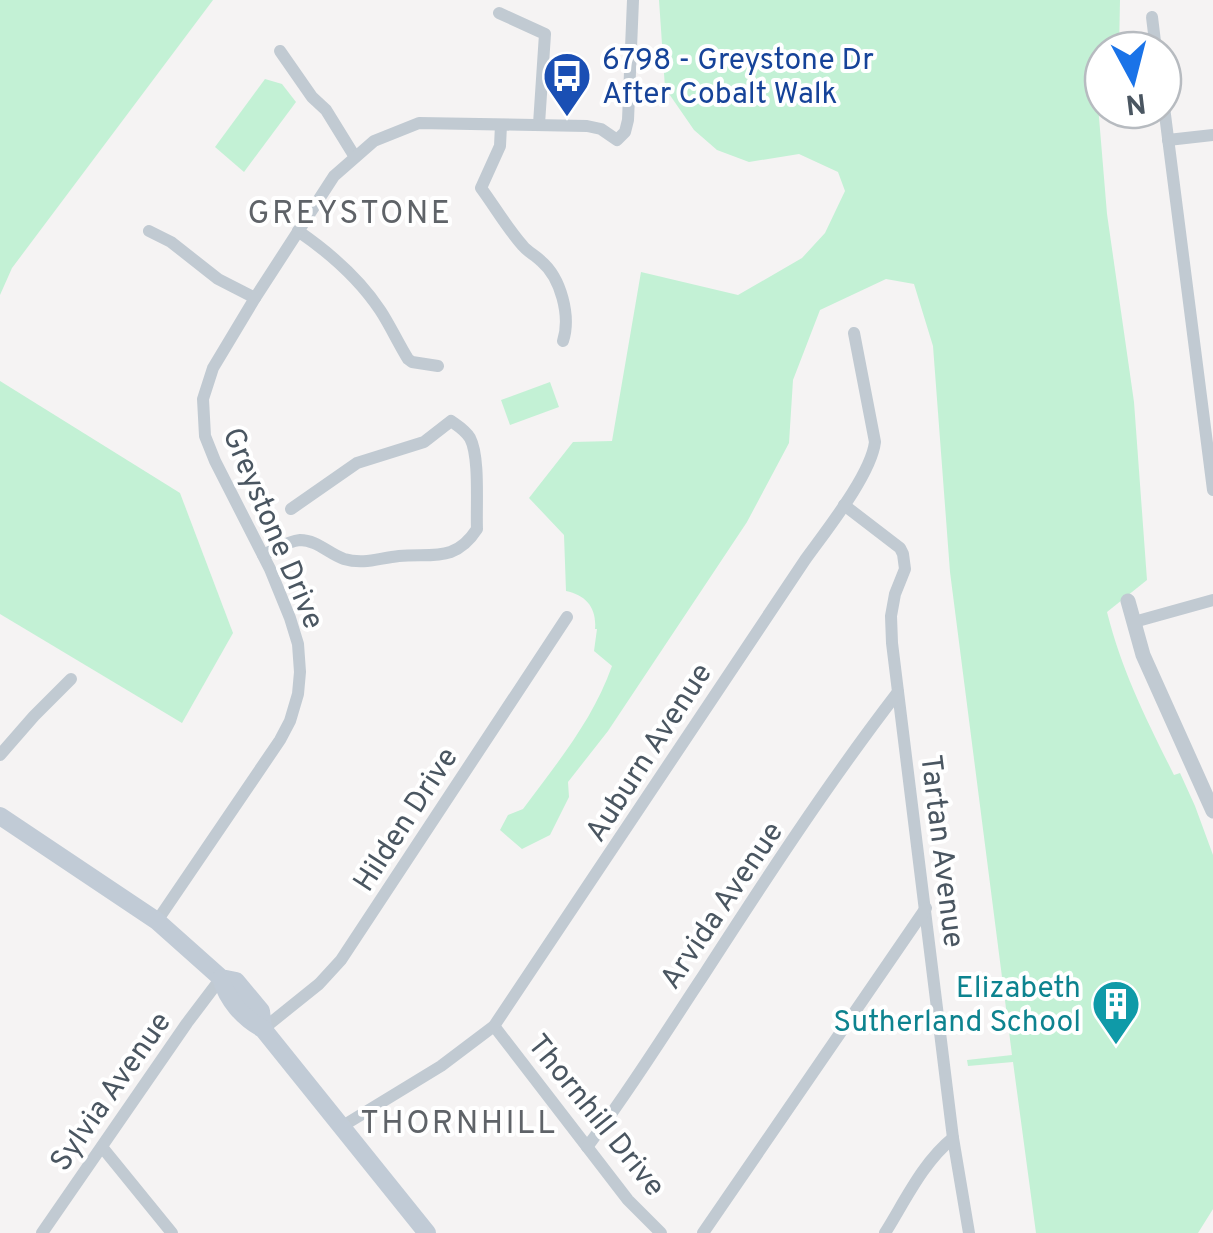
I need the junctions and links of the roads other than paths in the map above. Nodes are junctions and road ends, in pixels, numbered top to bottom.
1 (633, 0) edge
2 (500, 12) dead end
3 (1152, 17) dead end
4 (1154, 30) edge
5 (280, 51) dead end
6 (539, 124) junction
7 (500, 125) junction
8 (1167, 130) edge
9 (1213, 134) edge
10 (1168, 140) junction
11 (356, 157) junction
12 (149, 231) dead end
13 (298, 231) junction
14 (255, 298) junction
15 (854, 333) dead end
16 (563, 341) dead end
17 (438, 366) dead end
18 (1213, 490) edge
19 (844, 505) junction
20 (291, 508) dead end
21 (264, 555) junction
22 (1213, 600) edge
23 (1128, 601) dead end
24 (567, 617) dead end
25 (1134, 622) junction
26 (72, 679) dead end
27 (898, 692) junction
28 (0, 754) edge
29 (1213, 811) edge
30 (0, 816) edge
31 (926, 908) junction
32 (156, 922) junction
33 (221, 978) junction
34 (494, 1026) junction
35 (263, 1029) junction
36 (340, 1127) junction
37 (953, 1138) junction
38 (102, 1147) junction
39 (587, 1147) junction
40 (42, 1233) edge
41 (172, 1233) edge
42 (427, 1233) edge
43 (662, 1233) edge
44 (703, 1233) edge
45 (885, 1233) edge
46 (969, 1233) edge

1 - 6 street, Greystone Drive
2 - 6 street
3 - 4 street
5 - 11 street
6 - 7 street, Greystone Drive
7 - 11 street, Greystone Drive
7 - 16 street
8 - 10 street
9 - 10 street
10 - 18 street
11 - 13 street, Greystone Drive
12 - 14 street
13 - 14 street, Greystone Drive
13 - 17 street
14 - 21 street, Greystone Drive
15 - 19 street, Auburn Avenue
19 - 27 street, Tartan Avenue
19 - 34 street, Auburn Avenue
20 - 21 street
21 - 32 street, Greystone Drive
22 - 25 street
23 - 25 street
24 - 35 street, Hilden Drive
25 - 29 street
26 - 28 street
27 - 31 street, Tartan Avenue
27 - 39 street, Arvida Avenue
30 - 32 main road
31 - 37 street, Tartan Avenue
31 - 44 street
32 - 33 main road
33 - 35 main road
33 - 38 street, Sylvia Avenue
34 - 36 street, Auburn Avenue
34 - 39 street, Thornhill Drive
35 - 36 main road
36 - 42 main road
37 - 45 street
37 - 46 street, Tartan Avenue
38 - 40 street, Sylvia Avenue
38 - 41 street
39 - 43 street, Thornhill Drive

